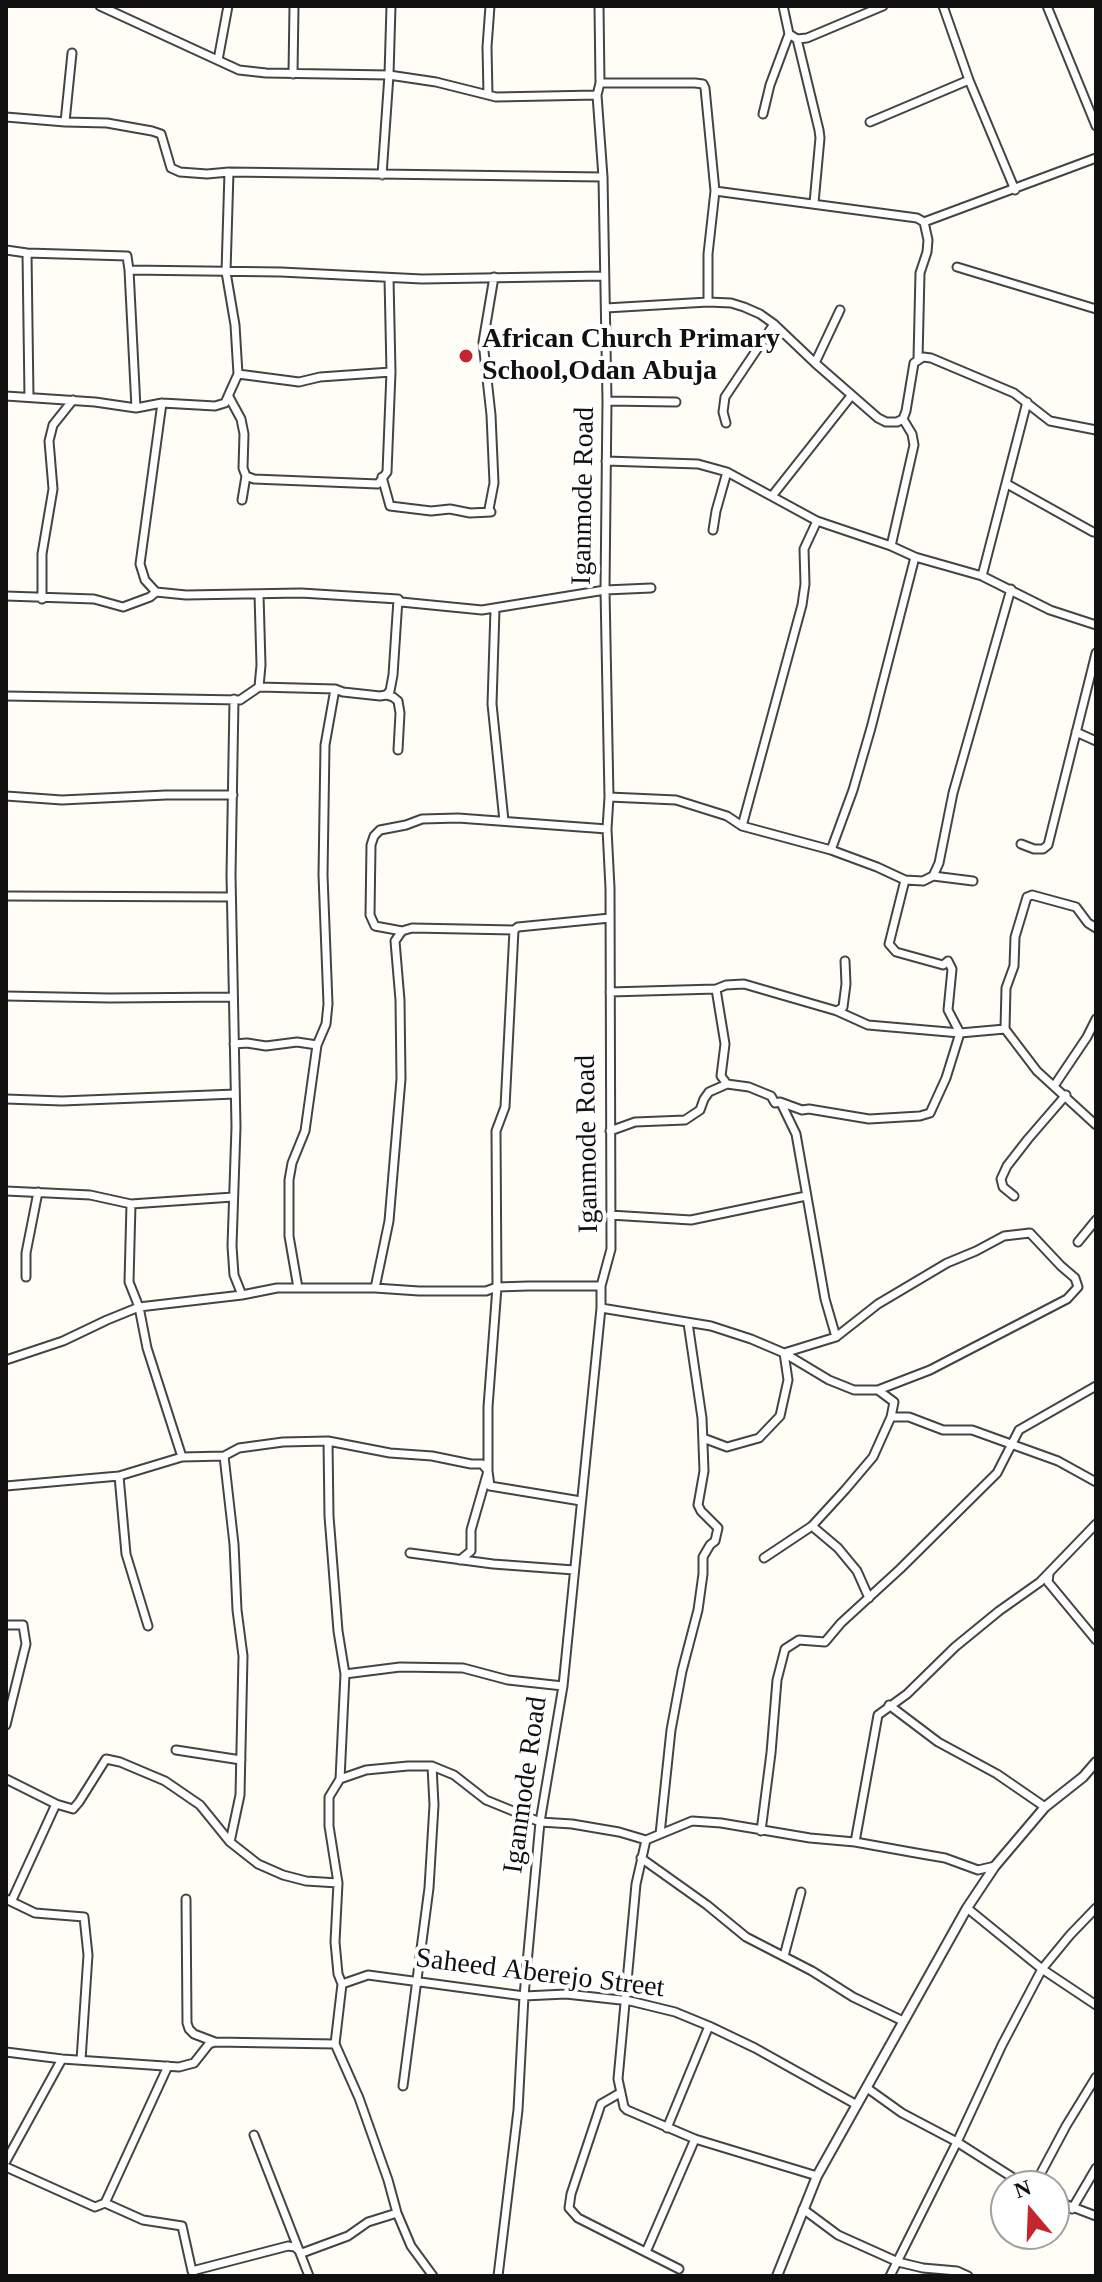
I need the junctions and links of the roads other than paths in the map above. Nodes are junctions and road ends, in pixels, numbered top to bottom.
1 (100, 6) edge
2 (228, 6) edge
3 (294, 6) edge
4 (391, 6) edge
5 (490, 6) edge
6 (599, 6) edge
7 (783, 6) edge
8 (883, 6) edge
9 (943, 6) edge
10 (1047, 6) edge
11 (789, 34) junction
12 (797, 39) junction
13 (72, 53) dead end
14 (218, 60) junction
15 (293, 74) junction
16 (389, 75) junction
17 (969, 80) junction
18 (600, 83) junction
19 (488, 95) junction
20 (597, 95) junction
21 (763, 114) dead end
22 (6, 117) edge
23 (65, 122) junction
24 (870, 122) dead end
25 (1096, 126) edge
26 (1096, 158) edge
27 (229, 172) junction
28 (382, 175) junction
29 (603, 177) junction
30 (1015, 190) junction
31 (715, 191) junction
32 (814, 203) junction
33 (924, 222) junction
34 (6, 250) edge
35 (27, 253) junction
36 (957, 267) dead end
37 (129, 270) junction
38 (226, 272) junction
39 (604, 276) junction
40 (494, 277) junction
41 (389, 278) junction
42 (708, 302) junction
43 (606, 308) junction
44 (1096, 309) edge
45 (840, 310) dead end
46 (774, 324) junction
47 (918, 359) junction
48 (815, 363) junction
49 (391, 372) junction
50 (238, 374) junction
51 (6, 396) edge
52 (851, 396) junction
53 (29, 397) junction
54 (229, 397) junction
55 (73, 400) junction
56 (607, 401) junction
57 (676, 402) dead end
58 (1027, 402) junction
59 (162, 403) junction
60 (136, 408) junction
61 (903, 419) junction
62 (726, 423) dead end
63 (1096, 430) edge
64 (606, 461) junction
65 (727, 472) junction
66 (246, 476) junction
67 (382, 477) junction
68 (1007, 484) junction
69 (772, 496) junction
70 (242, 500) dead end
71 (817, 521) junction
72 (713, 530) dead end
73 (1096, 532) edge
74 (891, 546) junction
75 (915, 557) junction
76 (982, 576) junction
77 (651, 588) dead end
78 (1011, 589) junction
79 (605, 590) junction
80 (156, 592) junction
81 (259, 594) junction
82 (6, 596) edge
83 (42, 599) junction
84 (398, 599) junction
85 (495, 609) junction
86 (1096, 625) edge
87 (1096, 653) edge
88 (259, 687) junction
89 (335, 689) junction
90 (386, 695) junction
91 (6, 696) edge
92 (234, 699) junction
93 (1076, 732) junction
94 (1096, 741) edge
95 (398, 750) dead end
96 (233, 795) junction
97 (6, 796) edge
98 (609, 797) junction
99 (504, 821) junction
100 (742, 826) junction
101 (607, 829) junction
102 (1021, 844) dead end
103 (831, 850) junction
104 (933, 876) junction
105 (905, 880) junction
106 (973, 881) dead end
107 (6, 896) edge
108 (231, 897) junction
109 (610, 918) junction
110 (1096, 928) edge
111 (514, 930) junction
112 (402, 931) junction
113 (845, 961) dead end
114 (716, 989) junction
115 (610, 992) junction
116 (6, 996) edge
117 (233, 997) junction
118 (837, 1011) junction
119 (1096, 1019) edge
120 (1005, 1029) junction
121 (960, 1033) junction
122 (234, 1044) junction
123 (317, 1045) junction
124 (727, 1084) junction
125 (1054, 1086) junction
126 (235, 1094) junction
127 (1066, 1095) junction
128 (6, 1099) edge
129 (780, 1102) junction
130 (1096, 1125) edge
131 (610, 1131) junction
132 (6, 1191) edge
133 (38, 1192) junction
134 (806, 1196) junction
135 (1014, 1196) dead end
136 (233, 1197) junction
137 (131, 1204) junction
138 (610, 1215) junction
139 (1096, 1220) edge
140 (1078, 1242) dead end
141 (26, 1277) dead end
142 (601, 1286) junction
143 (497, 1287) junction
144 (298, 1288) junction
145 (375, 1288) junction
146 (242, 1295) junction
147 (139, 1307) junction
148 (601, 1308) junction
149 (688, 1323) junction
150 (836, 1337) junction
151 (784, 1353) junction
152 (6, 1360) edge
153 (1096, 1386) edge
154 (878, 1390) junction
155 (891, 1417) junction
156 (703, 1438) junction
157 (328, 1441) junction
158 (1012, 1444) junction
159 (224, 1456) junction
160 (182, 1457) junction
161 (488, 1471) junction
162 (119, 1476) junction
163 (1096, 1482) edge
164 (6, 1486) edge
165 (581, 1501) junction
166 (1096, 1524) edge
167 (812, 1526) junction
168 (410, 1553) dead end
169 (764, 1558) dead end
170 (460, 1560) junction
171 (574, 1570) junction
172 (1049, 1574) junction
173 (869, 1598) junction
174 (6, 1625) edge
175 (148, 1626) dead end
176 (1096, 1640) edge
177 (345, 1674) junction
178 (563, 1686) junction
179 (889, 1705) junction
180 (6, 1725) edge
181 (176, 1750) dead end
182 (241, 1760) junction
183 (1096, 1762) edge
184 (432, 1766) junction
185 (6, 1779) edge
186 (340, 1779) junction
187 (56, 1804) junction
188 (1045, 1807) junction
189 (540, 1822) junction
190 (761, 1831) junction
191 (660, 1834) junction
192 (646, 1840) junction
193 (230, 1842) junction
194 (855, 1842) junction
195 (641, 1858) junction
196 (995, 1866) junction
197 (338, 1883) junction
198 (801, 1892) dead end
199 (186, 1899) dead end
200 (9, 1900) edge
201 (967, 1908) junction
202 (1096, 1908) edge
203 (784, 1956) junction
204 (1042, 1969) junction
205 (416, 1980) junction
206 (342, 1984) junction
207 (524, 1996) junction
208 (626, 2001) junction
209 (1096, 2005) edge
210 (903, 2021) junction
211 (709, 2026) junction
212 (215, 2042) junction
213 (335, 2044) junction
214 (6, 2052) edge
215 (62, 2059) junction
216 (81, 2060) junction
217 (168, 2066) junction
218 (1096, 2077) edge
219 (403, 2086) dead end
220 (867, 2088) junction
221 (620, 2093) junction
222 (607, 2100) junction
223 (857, 2105) junction
224 (624, 2107) junction
225 (667, 2128) junction
226 (254, 2135) dead end
227 (695, 2139) junction
228 (957, 2142) junction
229 (6, 2164) edge
230 (1096, 2168) edge
231 (1001, 2170) edge
232 (1043, 2170) edge
233 (817, 2176) junction
234 (105, 2203) junction
235 (803, 2209) junction
236 (1072, 2209) joint
237 (397, 2213) junction
238 (1096, 2216) edge
239 (646, 2252) junction
240 (302, 2253) junction
241 (898, 2262) junction
242 (679, 2269) dead end
243 (193, 2274) edge
244 (309, 2276) edge
245 (433, 2276) edge
246 (498, 2276) edge
247 (777, 2276) edge
248 (890, 2276) edge
249 (968, 2276) edge

1 - 14 street
2 - 14 street
3 - 15 street
4 - 16 street
5 - 19 street
6 - 18 street, Iganmode Road
7 - 11 street
8 - 12 street
9 - 17 street
10 - 25 street
11 - 12 street
11 - 21 street
12 - 32 street
13 - 23 street
14 - 15 street
15 - 16 street
16 - 19 street
16 - 28 street
17 - 24 street
17 - 30 street
18 - 20 street, Iganmode Road
18 - 31 street
19 - 20 street
20 - 29 street, Iganmode Road
22 - 23 street
23 - 27 street
26 - 30 street
27 - 28 street
27 - 38 street
28 - 29 street
29 - 39 street, Iganmode Road
30 - 33 street
31 - 32 street
31 - 42 street
32 - 33 street
33 - 47 street
34 - 35 street
35 - 37 street
35 - 53 street
36 - 44 street
37 - 38 street
37 - 60 street
38 - 41 street
38 - 50 street
39 - 40 street
39 - 43 street, Iganmode Road
40 - 41 street
40 - 67 street
41 - 49 street
42 - 43 street
42 - 46 street
43 - 56 street, Iganmode Road
45 - 48 street
46 - 48 street
46 - 62 street
47 - 58 street
47 - 61 street
48 - 52 street
49 - 50 street
49 - 67 street
50 - 54 street
51 - 53 street
52 - 61 street
52 - 69 street
53 - 55 street
54 - 59 street
54 - 66 street
55 - 60 street
55 - 83 street
56 - 57 street
56 - 64 street, Iganmode Road
58 - 63 street
58 - 68 street
59 - 60 street
59 - 80 street
61 - 74 street
64 - 65 street
64 - 79 street, Iganmode Road
65 - 69 street
65 - 72 street
66 - 67 street
66 - 70 street
68 - 73 street
68 - 76 street
69 - 71 street
71 - 74 street
71 - 100 street
74 - 75 street
75 - 76 street
75 - 103 street
76 - 78 street
77 - 79 street
78 - 86 street
78 - 104 street
79 - 85 street
79 - 98 street, Iganmode Road
80 - 81 street
80 - 83 street
81 - 84 street
81 - 88 street
82 - 83 street
84 - 85 street
84 - 90 street
85 - 99 street
87 - 93 street
88 - 89 street
88 - 92 street
89 - 90 street
89 - 123 street
90 - 95 street
91 - 92 street
92 - 96 street
93 - 94 street
93 - 102 street
96 - 97 street
96 - 108 street
98 - 100 street
98 - 101 street, Iganmode Road
99 - 101 street
99 - 112 street
100 - 103 street
101 - 109 street, Iganmode Road
103 - 105 street
104 - 105 street
104 - 106 street
105 - 121 street
107 - 108 street
108 - 117 street
109 - 111 street
109 - 115 street, Iganmode Road
110 - 120 street
111 - 112 street
111 - 143 street
112 - 145 street
113 - 118 street
114 - 115 street
114 - 118 street
114 - 124 street
115 - 131 street, Iganmode Road
116 - 117 street
117 - 122 street
118 - 121 street
119 - 125 street
120 - 121 street
120 - 125 street
121 - 129 street
122 - 123 street
122 - 126 street
123 - 144 street
124 - 129 street
124 - 131 street
125 - 127 street
126 - 128 street
126 - 136 street
127 - 130 street
127 - 135 street
129 - 134 street
131 - 138 street, Iganmode Road
132 - 133 street
133 - 137 street
133 - 141 street
134 - 138 street
134 - 150 street
136 - 137 street
136 - 146 street
137 - 147 street
138 - 142 street, Iganmode Road
139 - 140 street
142 - 143 street
142 - 148 street, Iganmode Road
143 - 145 street
143 - 161 street
144 - 145 street
144 - 146 street
146 - 147 street
147 - 152 street
147 - 160 street
148 - 149 street
148 - 165 street, Iganmode Road
149 - 151 street
149 - 156 street
150 - 151 street
150 - 154 street
151 - 154 street
151 - 156 street
153 - 158 street
154 - 155 street
155 - 158 street
155 - 167 street
156 - 191 street
157 - 159 street
157 - 161 street
157 - 177 street
158 - 163 street
158 - 173 street
159 - 160 street
159 - 182 street
160 - 162 street
161 - 165 street
161 - 170 street
162 - 164 street
162 - 175 street
165 - 171 street, Iganmode Road
166 - 172 street
167 - 169 street
167 - 173 street
168 - 170 street
170 - 171 street
171 - 178 street, Iganmode Road
172 - 176 street
172 - 179 street
173 - 190 street
174 - 180 street
177 - 178 street
177 - 186 street
178 - 189 street, Iganmode Road
179 - 188 street
179 - 194 street
181 - 182 street
182 - 193 street
183 - 188 street
184 - 186 street
184 - 189 street
184 - 205 street
185 - 187 street
186 - 197 street
187 - 193 street
187 - 200 street
188 - 196 street
189 - 192 street
189 - 207 street, Iganmode Road
190 - 191 street
190 - 194 street
191 - 192 street
192 - 195 street
193 - 197 street
194 - 196 street
195 - 203 street
195 - 208 street
196 - 201 street
197 - 206 street
198 - 203 street
199 - 212 street
200 - 216 street
201 - 204 street
201 - 210 street
202 - 204 street
203 - 210 street
204 - 209 street
204 - 228 street
205 - 206 street, Saheed Aberejo Street
205 - 207 street, Saheed Aberejo Street
205 - 219 street
206 - 213 street
207 - 208 street, Saheed Aberejo Street
207 - 246 street, Iganmode Road
208 - 211 street, Saheed Aberejo Street
208 - 221 street
210 - 220 street
211 - 223 street, Saheed Aberejo Street
211 - 225 street
212 - 213 street
212 - 217 street
213 - 237 street
214 - 215 street
215 - 216 street
215 - 229 street
216 - 217 street
217 - 234 street
218 - 232 street
220 - 223 street
220 - 228 street
221 - 222 street
221 - 224 street
222 - 224 street
222 - 239 street
223 - 233 street
224 - 225 street
225 - 227 street
226 - 240 street
227 - 233 street
227 - 239 street
228 - 231 street
228 - 241 street
229 - 234 street
230 - 236 street
233 - 235 street
234 - 243 street
235 - 241 street
235 - 247 street
236 - 238 street
237 - 240 street
237 - 245 street
239 - 242 street
240 - 243 street
240 - 244 street
241 - 248 street
241 - 249 street

